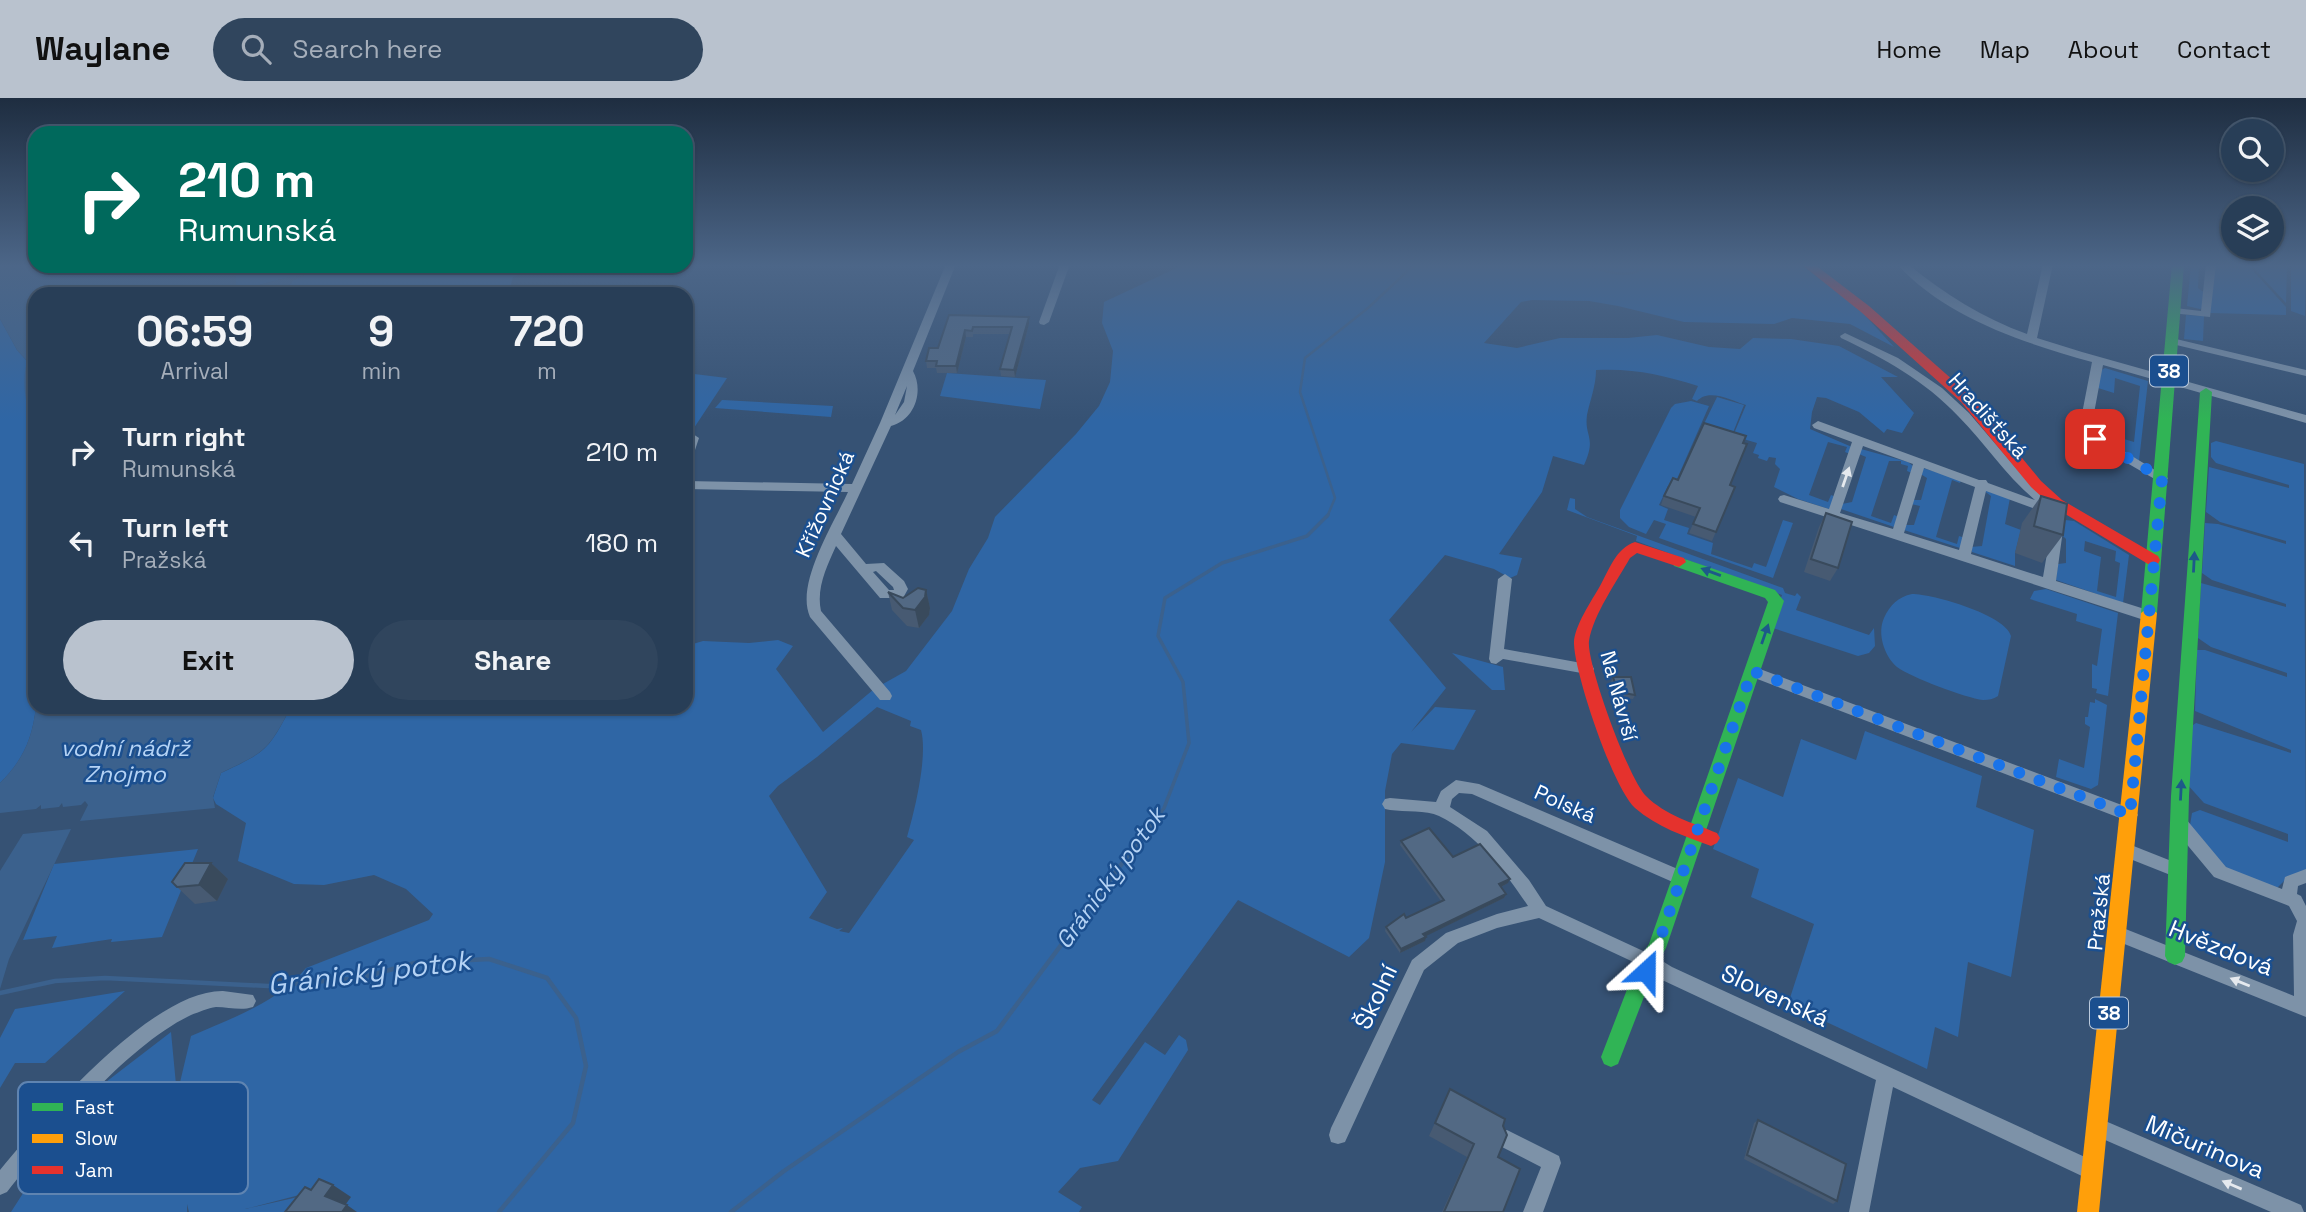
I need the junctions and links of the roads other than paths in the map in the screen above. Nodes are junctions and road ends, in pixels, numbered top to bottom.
1 (931, 316) edge
2 (1046, 316) edge
3 (1873, 316) edge
4 (1979, 316) edge
5 (2036, 316) edge
6 (2175, 316) edge
7 (1044, 322) dead end
8 (1845, 336) dead end
9 (2031, 340) junction
10 (2172, 341) junction
11 (2098, 361) junction
12 (2306, 373) edge
13 (2168, 380) junction
14 (2206, 392) junction
15 (2306, 419) edge
16 (1818, 425) dead end
17 (1859, 439) junction
18 (1920, 462) junction
19 (2162, 478) junction
20 (1982, 484) junction
21 (693, 485) edge
22 (855, 488) junction
23 (1784, 499) dead end
24 (2061, 511) junction
25 (1833, 515) junction
26 (1897, 536) junction
27 (835, 537) junction
28 (1964, 557) junction
29 (2153, 560) junction
30 (862, 569) dead end
31 (1505, 579) dead end
32 (2049, 584) junction
33 (2149, 617) junction
34 (1587, 669) junction
35 (1752, 671) junction
36 (886, 696) dead end
37 (1390, 804) dead end
38 (1441, 809) junction
39 (2130, 815) junction
40 (2180, 824) junction
41 (1705, 835) junction
42 (2126, 850) junction
43 (2178, 871) junction
44 (2306, 876) edge
45 (1681, 878) junction
46 (2288, 897) junction
47 (1539, 911) junction
48 (2305, 922) edge
49 (2118, 934) junction
50 (2175, 956) junction
51 (1648, 961) junction
52 (247, 1001) dead end
53 (2305, 1009) edge
54 (1611, 1058) dead end
55 (1886, 1076) junction
56 (94, 1082) edge
57 (2096, 1126) junction
58 (1338, 1135) dead end
59 (1507, 1139) edge
60 (18, 1162) edge
61 (2091, 1170) junction
62 (0, 1185) edge
63 (1533, 1212) edge
64 (1859, 1212) edge
65 (2088, 1212) edge
66 (2294, 1212) edge

1 - 22 street, Křížovnická
2 - 7 street
3 - 24 street, Hradišťská
4 - 9 street
5 - 9 street
6 - 10 street, Pražská / 38
8 - 24 street, Hradišťská
9 - 11 street
10 - 12 street
10 - 13 street, Pražská / 38
11 - 13 street
11 - 19 street
13 - 14 street
13 - 19 street, Pražská / 38
14 - 15 street
40 -> 14 street
16 - 17 street
17 - 18 street
25 -> 17 street
18 - 20 street
18 - 26 street
19 - 29 street, Pražská / 38
20 - 24 street
20 - 28 street
21 - 22 street
22 - 27 street, Křížovnická
23 - 25 street
24 - 29 street, Hradišťská
24 - 32 street
25 - 26 street
26 - 28 street
27 - 30 street
27 - 36 street, Křížovnická
28 - 32 street
29 - 33 street, Pražská / 38
31 - 34 street
32 - 33 street
33 - 39 street, Pražská / 38
35 -> 34 street, Na Návrší
34 - 41 street, Na Návrší
35 - 39 street
35 - 41 street
37 - 38 street
38 - 45 street, Polská
38 - 47 street
39 - 42 street, Pražská / 38
40 - 43 street
40 - 46 street
41 - 45 street
42 - 43 street
42 - 49 street, Pražská / 38
43 - 50 street
44 - 46 street
45 - 51 street
46 - 48 street
47 - 51 street, Slovenská
47 - 58 street, Školní
48 - 53 street
49 - 50 street, Hvězdová
49 - 57 street, Pražská / 38
53 -> 50 street, Hvězdová
51 - 54 street
51 - 55 street, Slovenská
52 - 56 street
55 - 61 street, Slovenská
55 - 64 street
57 - 61 street, Pražská / 38
66 -> 57 street, Mičurinova
59 - 63 street
60 - 62 street
61 - 65 street, Pražská / 38

